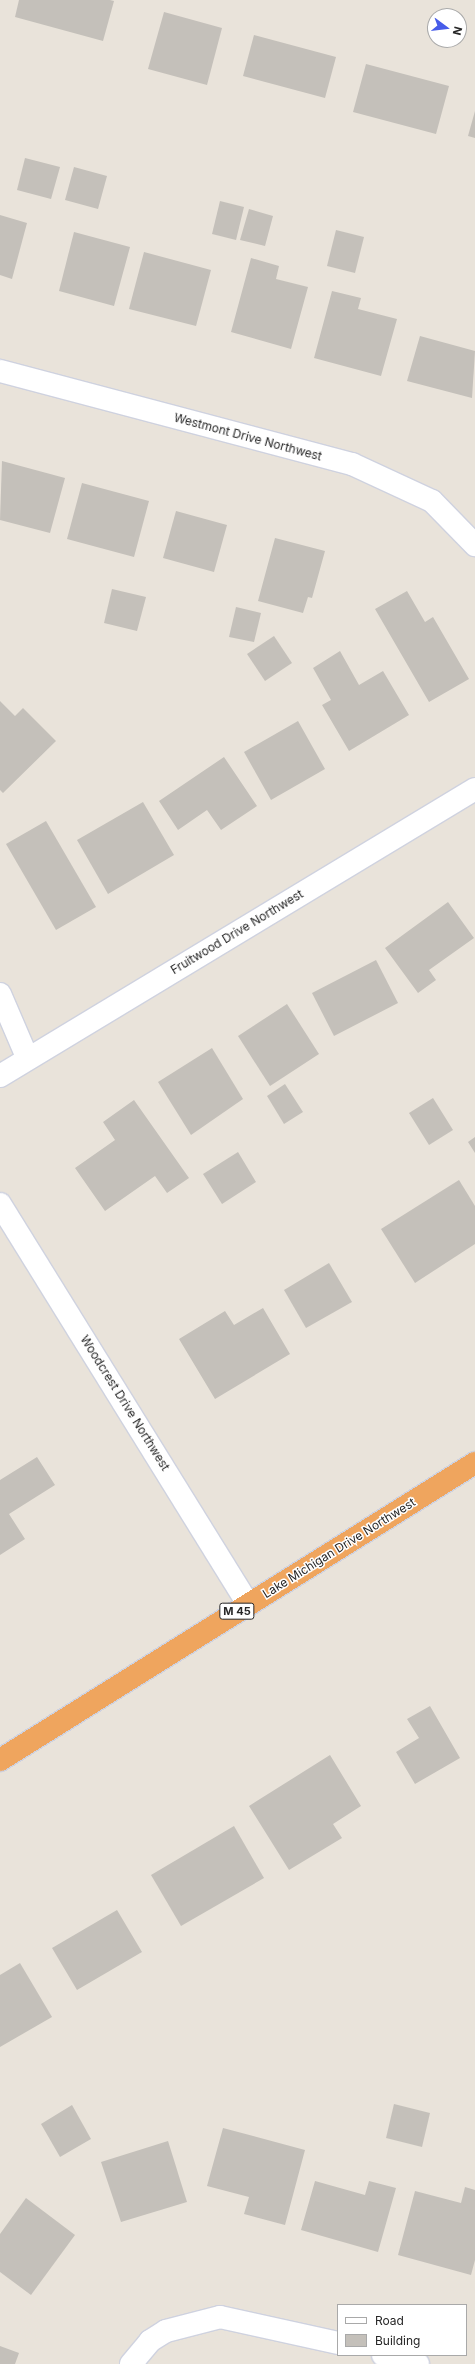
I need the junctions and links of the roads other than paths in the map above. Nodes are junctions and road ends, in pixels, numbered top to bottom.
1 (0, 371) edge
2 (475, 545) edge
3 (475, 789) edge
4 (0, 994) edge
5 (27, 1057) junction
6 (0, 1076) edge
7 (0, 1204) edge
8 (475, 1463) edge
9 (248, 1604) junction
10 (0, 1760) edge
11 (337, 2343) edge
12 (387, 2356) edge
13 (131, 2364) edge
14 (418, 2364) edge

1 - 2 street, Westmont Drive Northwest
3 - 5 street, Fruitwood Drive Northwest
4 - 5 street
5 - 6 street, Fruitwood Drive Northwest
7 - 9 street, Woodcrest Drive Northwest
8 - 9 highway, Lake Michigan Drive Northwest / M 45
9 - 10 highway, Lake Michigan Drive Northwest / M 45
11 - 13 street
12 - 14 street

